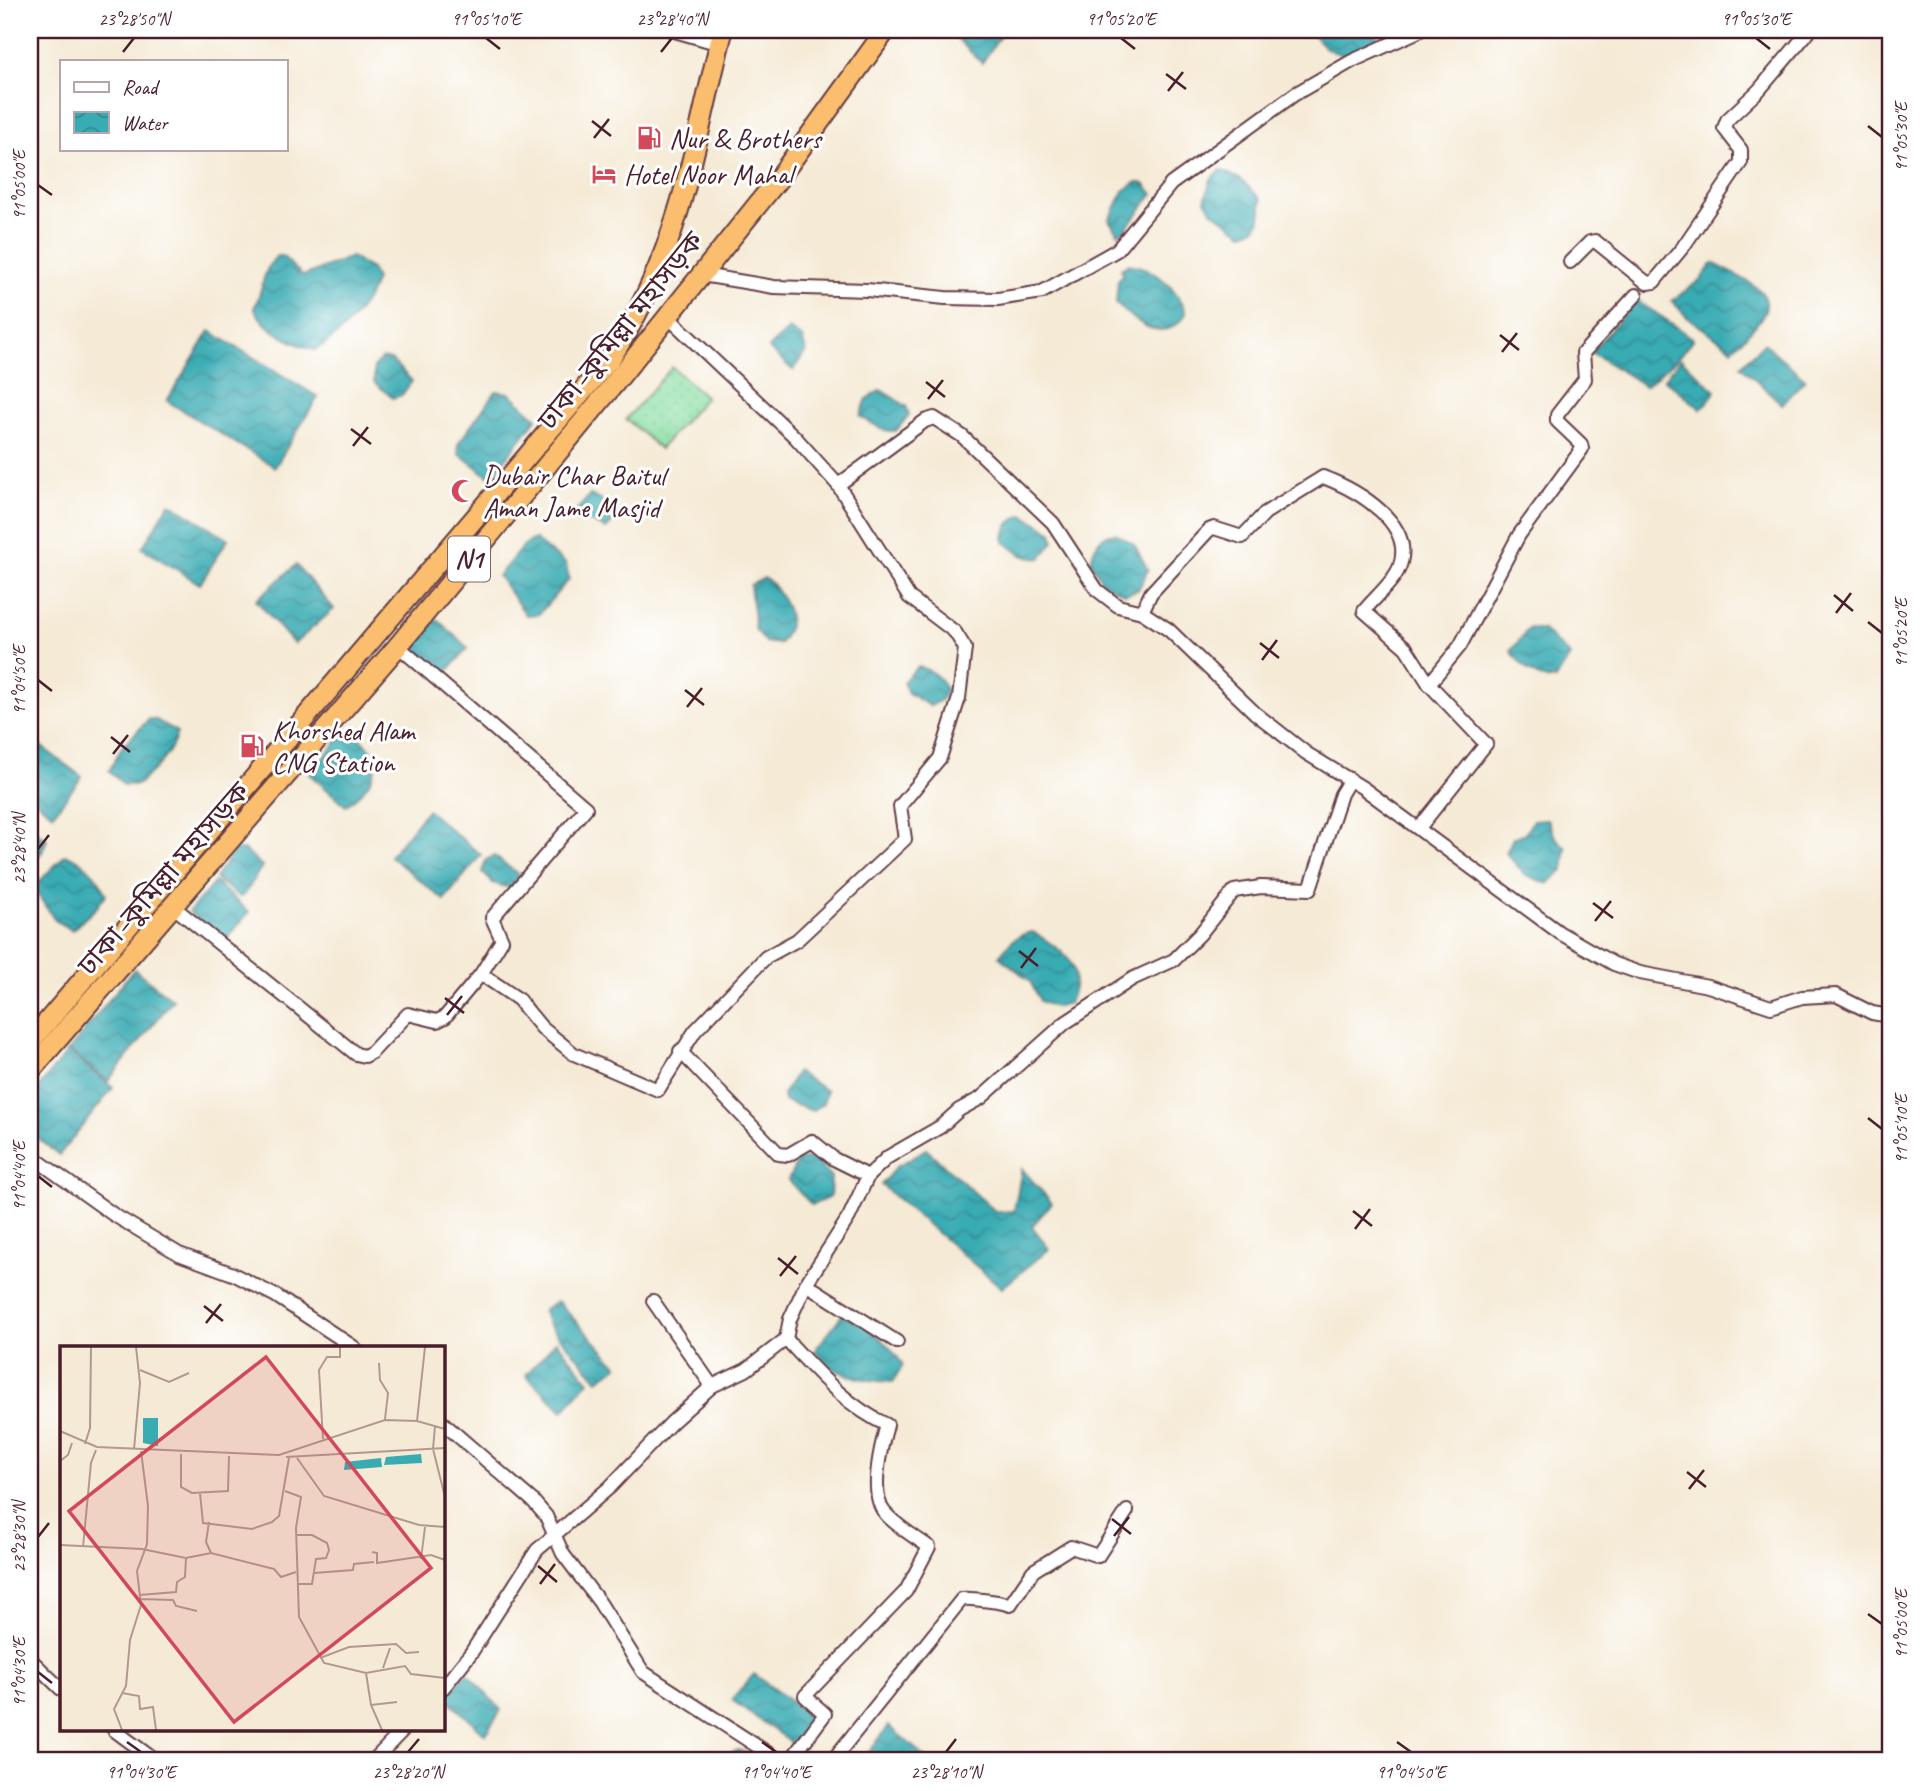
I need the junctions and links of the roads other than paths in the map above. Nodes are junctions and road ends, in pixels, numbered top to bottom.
1 (671, 30) edge
2 (886, 30) edge
3 (1421, 30) edge
4 (1810, 30) edge
5 (722, 37) edge
6 (1570, 262) dead end
7 (702, 275) junction
8 (657, 277) junction
9 (1636, 295) dead end
10 (684, 298) junction
11 (645, 303) junction
12 (668, 317) junction
13 (838, 485) junction
14 (1142, 612) junction
15 (398, 646) junction
16 (1429, 684) junction
17 (1350, 779) junction
18 (1419, 828) junction
19 (175, 908) junction
20 (481, 974) junction
21 (1890, 1016) edge
22 (30, 1042) edge
23 (680, 1051) junction
24 (30, 1072) edge
25 (30, 1155) edge
26 (868, 1176) junction
27 (806, 1284) junction
28 (653, 1301) dead end
29 (786, 1339) junction
30 (897, 1342) dead end
31 (352, 1346) edge
32 (712, 1387) junction
33 (444, 1424) edge
34 (1128, 1511) dead end
35 (554, 1536) junction
36 (30, 1659) edge
37 (444, 1687) edge
38 (60, 1688) edge
39 (117, 1732) edge
40 (401, 1732) edge
41 (156, 1761) edge
42 (373, 1761) edge
43 (780, 1761) edge
44 (790, 1761) edge
45 (832, 1761) edge

1 - 5 street
2 - 7 highway, ঢাকা–কুমিল্লা মহাসড়ক / N1
3 - 7 street
4 - 6 street
5 - 8 highway, ঢাকা–কুমিল্লা মহাসড়ক / N1
7 - 10 highway, ঢাকা–কুমিল্লা মহাসড়ক / N1
8 - 10 highway
8 - 11 highway, ঢাকা–কুমিল্লা মহাসড়ক / N1
9 - 16 street
10 - 12 highway, ঢাকা–কুমিল্লা মহাসড়ক / N1
11 - 12 highway
11 - 22 highway, ঢাকা–কুমিল্লা মহাসড়ক / N1
12 - 13 street
12 - 15 highway, ঢাকা–কুমিল্লা মহাসড়ক / N1
13 - 14 street
13 - 23 street
14 - 16 street
14 - 17 street
15 - 19 highway, ঢাকা–কুমিল্লা মহাসড়ক / N1
15 - 20 street
16 - 18 street
17 - 18 street
17 - 26 street
18 - 21 street
19 - 20 street
19 - 24 highway, ঢাকা–কুমিল্লা মহাসড়ক / N1
20 - 23 street
23 - 26 street
25 - 31 street
26 - 27 street
27 - 29 street
27 - 30 street
28 - 32 street
29 - 32 street
29 - 44 street
32 - 35 street
33 - 35 street
34 - 45 street
35 - 37 street
35 - 43 street
36 - 38 street
39 - 41 street
40 - 42 street

